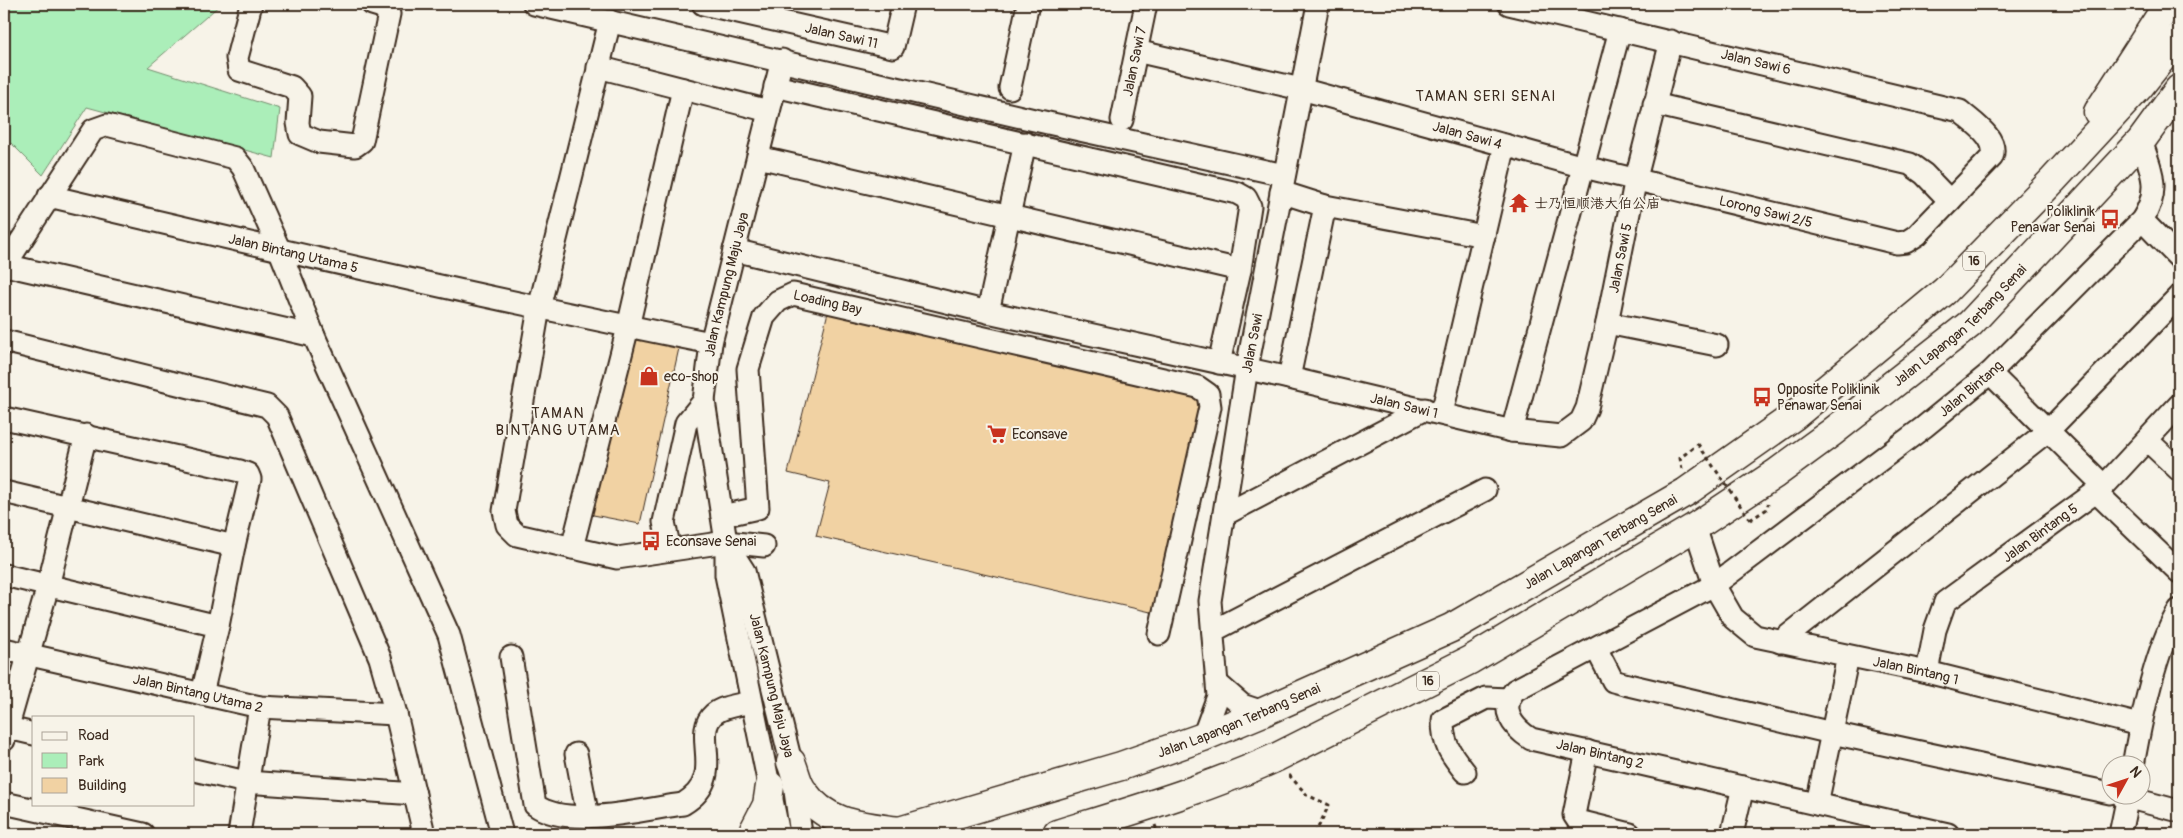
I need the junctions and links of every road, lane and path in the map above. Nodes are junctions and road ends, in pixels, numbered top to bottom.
1 (251, 4) edge
2 (372, 4) edge
3 (534, 4) edge
4 (703, 4) edge
5 (903, 4) edge
6 (1028, 4) edge
7 (1146, 4) edge
8 (1318, 4) edge
9 (1509, 4) edge
10 (2168, 4) edge
11 (610, 21) junction
12 (1620, 30) junction
13 (2179, 37) edge
14 (1671, 42) junction
15 (1136, 51) junction
16 (782, 60) junction
17 (598, 67) junction
18 (775, 86) junction
19 (1010, 88) dead end
20 (683, 89) junction
21 (1301, 89) junction
22 (2179, 89) edge
23 (1654, 104) junction
24 (769, 111) junction
25 (2179, 112) edge
26 (1122, 120) dead end
27 (2141, 141) junction
28 (1025, 144) junction
29 (1505, 145) junction
30 (758, 157) junction
31 (1584, 167) junction
32 (1636, 178) junction
33 (2054, 180) junction
34 (1283, 184) junction
35 (49, 196) junction
36 (1950, 201) junction
37 (1325, 206) junction
38 (1009, 216) junction
39 (2142, 220) junction
40 (1484, 236) junction
41 (734, 250) junction
42 (280, 251) junction
43 (2179, 258) edge
44 (4, 266) edge
45 (1240, 270) junction
46 (2179, 296) edge
47 (539, 308) junction
48 (988, 312) junction
49 (1607, 323) junction
50 (1041, 324) junction
51 (628, 327) junction
52 (314, 336) junction
53 (4, 341) edge
54 (711, 343) junction
55 (1717, 345) dead end
56 (1034, 350) junction
57 (1219, 362) junction
58 (1246, 368) junction
59 (1990, 373) junction
60 (1289, 378) junction
61 (704, 401) junction
62 (2179, 405) edge
63 (1434, 411) junction
64 (4, 418) edge
65 (2049, 430) junction
66 (1512, 431) junction
67 (86, 435) junction
68 (1561, 436) joint
69 (2147, 440) junction
70 (1698, 444) dead end
71 (2179, 470) edge
72 (2100, 489) junction
73 (1486, 490) dead end
74 (4, 492) edge
75 (69, 508) junction
76 (1224, 515) junction
77 (722, 516) junction
78 (1750, 520) dead end
79 (1695, 527) junction
80 (726, 542) junction
81 (228, 545) junction
82 (764, 546) dead end
83 (572, 548) junction
84 (670, 550) junction
85 (2179, 572) edge
86 (4, 575) edge
87 (1714, 585) junction
88 (48, 586) junction
89 (2179, 610) edge
90 (218, 626) junction
91 (1213, 631) junction
92 (1159, 634) dead end
93 (1780, 642) junction
94 (1596, 648) junction
95 (4, 649) edge
96 (28, 655) junction
97 (1848, 656) junction
98 (511, 657) dead end
99 (1927, 672) junction
100 (1219, 684) junction
101 (202, 694) junction
102 (1508, 699) junction
103 (751, 702) junction
104 (260, 707) junction
105 (1263, 712) junction
106 (396, 714) junction
107 (2140, 725) junction
108 (4, 732) edge
109 (1832, 733) junction
110 (32, 734) edge
111 (1203, 737) junction
112 (1587, 751) junction
113 (576, 754) dead end
114 (2135, 756) edge
115 (1278, 757) junction
116 (791, 762) junction
117 (195, 770) edge
118 (1465, 772) dead end
119 (246, 782) junction
120 (770, 786) junction
121 (1743, 787) junction
122 (2100, 790) edge
123 (415, 794) junction
124 (4, 803) edge
125 (2150, 803) edge
126 (1817, 804) junction
127 (2121, 806) edge
128 (2179, 811) edge
129 (588, 817) junction
130 (894, 833) edge
131 (1939, 833) edge
132 (143, 834) edge
133 (238, 834) edge
134 (424, 834) edge
135 (502, 834) edge
136 (752, 834) edge
137 (779, 834) edge
138 (801, 834) edge
139 (1057, 834) edge
140 (1315, 834) edge
141 (1630, 834) edge
142 (1732, 834) edge
143 (2120, 834) edge

1 - 2 street
3 - 11 street
4 - 5 street, Jalan Sawi 11
6 - 19 street
7 - 15 street, Jalan Sawi 7
8 - 21 street, Jalan Sawi
9 - 12 street, Jalan Sawi 6
10 - 33 highway
11 - 16 street
11 - 17 street
12 - 14 street, Jalan Sawi 6
12 - 31 street
13 - 33 highway, Jalan Lapangan Terbang Senai / 16
14 - 23 street, Jalan Sawi 5
14 - 36 street, Jalan Sawi 6
15 - 21 street, Jalan Sawi 4
15 - 26 street, Jalan Sawi 7
16 - 18 street, Jalan Kampung Maju Jaya
16 - 34 street
17 - 20 street
17 - 47 street
18 - 24 street, Jalan Kampung Maju Jaya
18 - 28 street
20 - 24 street
20 - 51 street
21 - 29 street, Jalan Sawi 4
21 - 34 street, Jalan Sawi
22 - 27 highway, Jalan Lapangan Terbang Senai / 16
23 - 32 street, Jalan Sawi 5
23 - 36 street
24 - 30 street, Jalan Kampung Maju Jaya
25 - 27 highway
27 - 39 street, Jalan Bintang
27 - 79 highway, Jalan Lapangan Terbang Senai / 16
28 - 38 street
28 - 45 street
29 - 31 street, Jalan Sawi 4
29 - 40 street
30 - 38 street
30 - 41 street, Jalan Kampung Maju Jaya
31 - 32 street, Jalan Sawi 4
31 - 66 street
32 - 36 street, Lorong Sawi 2/5
32 - 49 street, Jalan Sawi 5
33 - 105 highway, Jalan Lapangan Terbang Senai / 16
34 - 37 street
34 - 58 street, Jalan Sawi
35 - 42 street, Jalan Bintang Utama 5
35 - 42 street
35 - 44 street
37 - 40 street
37 - 60 street
38 - 45 street
38 - 48 street
39 - 43 street
39 - 59 street, Jalan Bintang
40 - 63 street
41 - 48 street, Jalan Sawi 1
41 - 54 street, Jalan Kampung Maju Jaya
42 - 47 street, Jalan Bintang Utama 5
42 - 52 street
44 - 52 street
45 - 57 street
46 - 65 street
47 - 51 street, Jalan Bintang Utama 5
47 - 83 street
48 - 50 street, Jalan Sawi 1
49 - 55 street
49 - 68 street, Jalan Sawi 5
50 - 56 street
50 - 57 street, Jalan Sawi 1
51 - 54 street, Jalan Bintang Utama 5
51 - 83 street
52 - 135 street
53 - 106 street
54 - 61 street, Jalan Kampung Maju Jaya
56 - 77 street, Loading Bay
56 - 92 street
57 - 58 street, Jalan Sawi 1
58 - 60 street, Jalan Sawi 1
58 - 76 street, Jalan Sawi
59 - 65 street
59 - 87 street, Jalan Bintang
60 - 63 street, Jalan Sawi 1
61 - 77 street, Jalan Kampung Maju Jaya
61 - 84 street
62 - 69 street, Jalan Bintang 5
63 - 66 street, Jalan Sawi 1
63 - 76 street
64 - 67 street
65 - 72 street
65 - 93 street
66 - 68 street, Jalan Sawi 1
67 - 75 street
67 - 81 street
69 - 71 street
69 - 72 street, Jalan Bintang 5
70 - 78 path, bridge
72 - 85 street
72 - 99 street, Jalan Bintang 5
73 - 91 street
74 - 75 street
75 - 81 street
75 - 88 street
76 - 91 street, Jalan Sawi
77 - 80 street, Jalan Kampung Maju Jaya
79 - 87 street, Jalan Bintang 1
79 - 115 highway, Jalan Lapangan Terbang Senai / 16
80 - 82 street
80 - 84 street
80 - 103 street, Jalan Kampung Maju Jaya
80 - 116 street, Jalan Kampung Maju Jaya
81 - 90 street
83 - 84 street
86 - 88 street
87 - 93 street, Jalan Bintang 1
87 - 94 street
88 - 90 street
88 - 96 street
89 - 107 street
90 - 101 street
91 - 100 street, Jalan Sawi
93 - 97 street, Jalan Bintang 1
94 - 102 street
94 - 109 street
95 - 96 street, Jalan Bintang Utama 2
96 - 101 street, Jalan Bintang Utama 2
96 - 108 street
97 - 99 street, Jalan Bintang 1
97 - 109 street
98 - 129 street
99 - 107 street, Jalan Bintang 1
100 - 105 street
100 - 111 street, Jalan Sawi
101 - 104 street, Jalan Bintang Utama 2
102 - 112 street, Jalan Bintang 2
102 - 118 street
103 - 120 street, Jalan Kampung Maju Jaya
103 - 129 street
104 - 106 street, Jalan Bintang Utama 2
104 - 119 street
105 - 111 highway, Jalan Lapangan Terbang Senai / 16
106 - 123 street
107 - 114 street
108 - 110 street
109 - 122 street
109 - 126 street
111 - 130 highway, Jalan Lapangan Terbang Senai / 16
112 - 121 street, Jalan Bintang 2
112 - 141 street
113 - 129 street
115 - 139 highway, Jalan Lapangan Terbang Senai / 16
115 - 140 path
116 - 130 highway
116 - 138 street, Jalan Kampung Maju Jaya
117 - 119 street
119 - 123 street
119 - 133 street
120 - 136 highway
120 - 137 street, Jalan Kampung Maju Jaya
121 - 126 street, Jalan Bintang 2
121 - 142 street
123 - 134 street
124 - 132 street
125 - 128 street
126 - 131 street, Jalan Bintang 2
127 - 143 street

